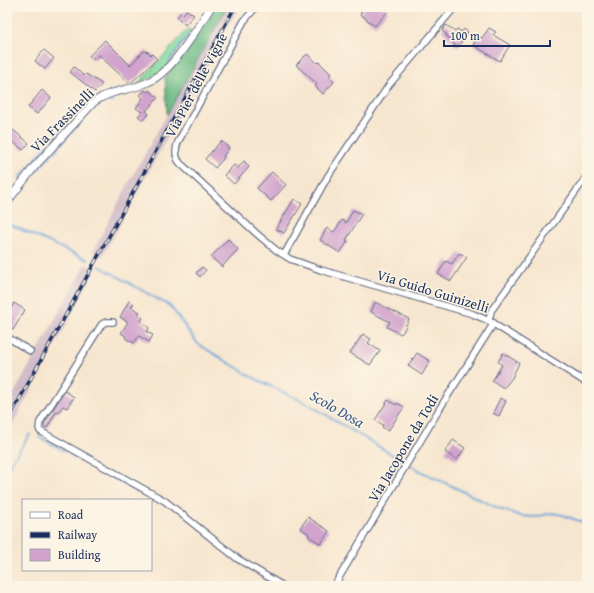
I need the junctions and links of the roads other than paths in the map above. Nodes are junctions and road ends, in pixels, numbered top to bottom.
1 (211, 7) edge
2 (256, 7) edge
3 (455, 7) edge
4 (176, 157) joint
5 (587, 176) edge
6 (7, 202) edge
7 (284, 255) junction
8 (113, 322) dead end
9 (491, 322) junction
10 (7, 337) edge
11 (30, 351) dead end
12 (587, 383) edge
13 (283, 586) edge
14 (334, 586) edge

1 - 6 street, Via Frassinelli
2 - 4 street, Via Pier delle Vigne
3 - 7 street
4 - 7 street, Via Guido Guinizelli
5 - 9 street, Via Jacopone da Todi
7 - 9 street, Via Guido Guinizelli
8 - 13 street
9 - 12 street, Via Guido Guinizelli
9 - 14 street, Via Jacopone da Todi
10 - 11 street

